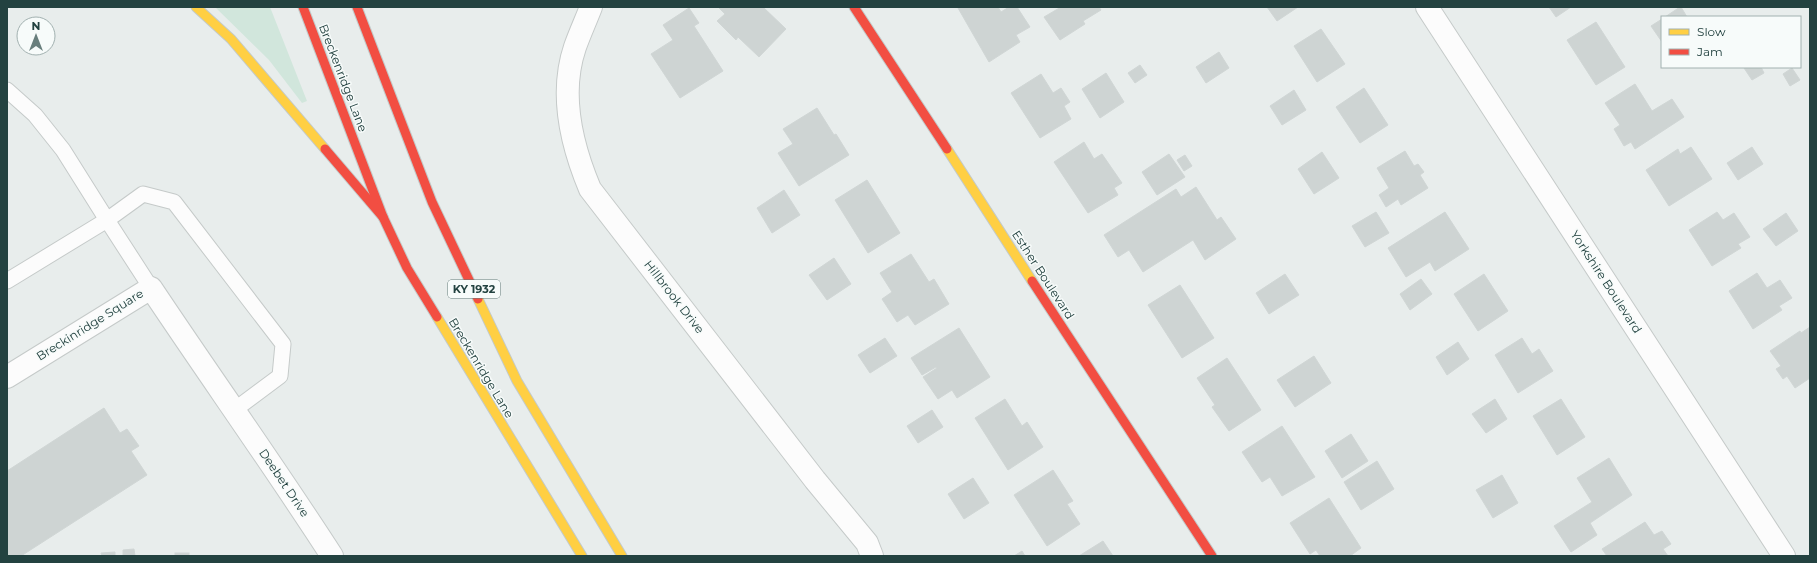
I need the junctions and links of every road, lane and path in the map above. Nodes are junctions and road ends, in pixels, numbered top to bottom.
1 (196, 7) edge
2 (303, 7) edge
3 (357, 7) edge
4 (591, 7) edge
5 (854, 7) edge
6 (1427, 7) edge
7 (9, 94) edge
8 (383, 217) junction
9 (107, 220) junction
10 (7, 281) edge
11 (151, 288) junction
12 (7, 377) edge
13 (233, 411) junction
14 (332, 556) edge
15 (582, 556) edge
16 (622, 556) edge
17 (872, 556) edge
18 (1212, 556) edge
19 (1784, 556) edge

1 - 8 main road
2 - 8 main road, Breckenridge Lane
3 - 16 main road, Breckenridge Lane / KY 1932
4 - 17 street, Hillbrook Drive
5 - 18 main road, Esther Boulevard
6 - 19 street, Yorkshire Boulevard
7 - 9 lane
8 - 15 main road, Breckenridge Lane
9 - 10 lane
9 - 11 lane
9 - 13 lane
11 - 12 street, Breckinridge Square
11 - 13 street, Breckinridge Square
13 - 14 street, Deebet Drive

